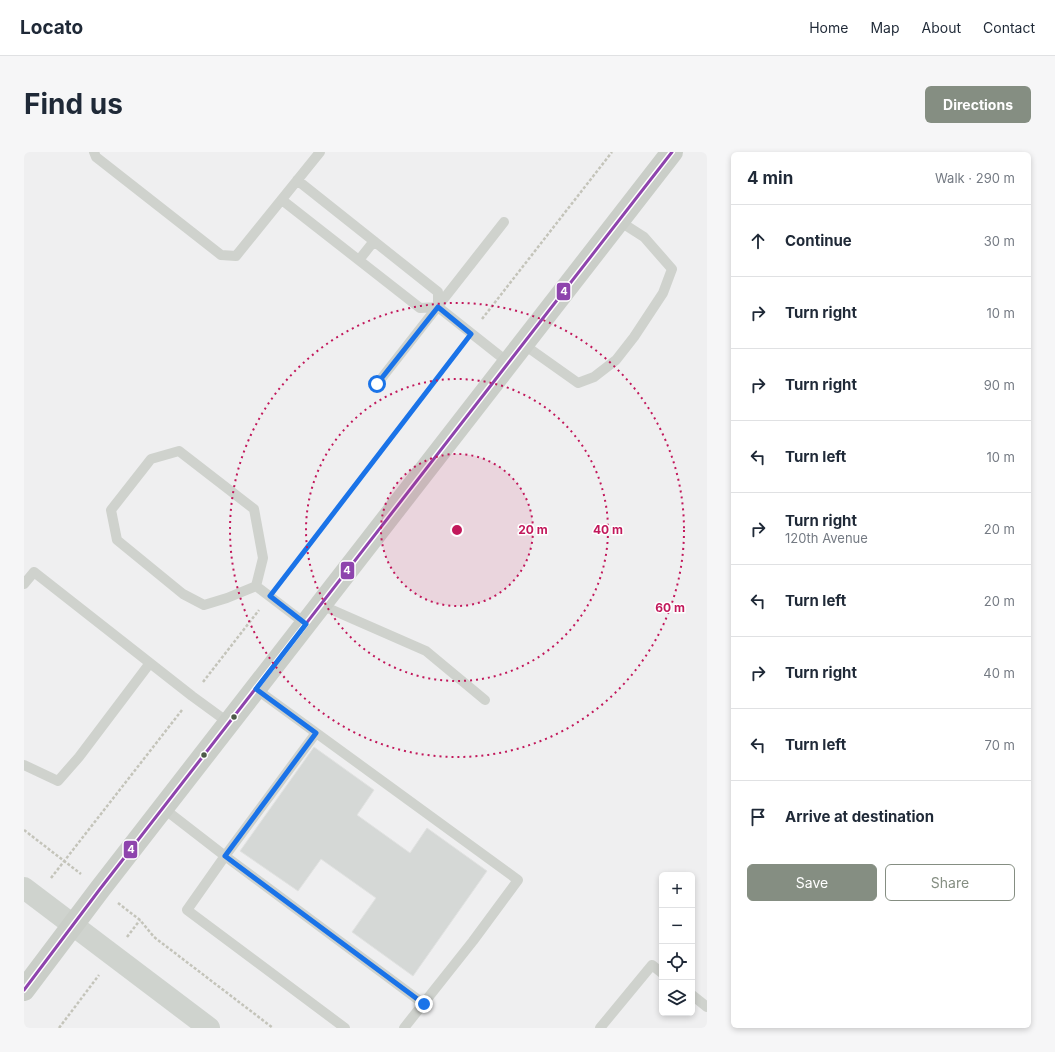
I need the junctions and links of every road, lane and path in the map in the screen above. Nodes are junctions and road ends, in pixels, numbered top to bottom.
1 (94, 152) edge
2 (320, 152) edge
3 (612, 152) edge
4 (672, 152) edge
5 (297, 180) junction
6 (282, 200) junction
7 (619, 220) junction
8 (504, 222) dead end
9 (374, 241) junction
10 (359, 260) junction
11 (438, 307) junction
12 (471, 334) junction
13 (523, 344) junction
14 (509, 363) junction
15 (377, 384) dead end
16 (24, 584) edge
17 (256, 586) junction
18 (270, 596) junction
19 (320, 605) junction
20 (306, 624) junction
21 (150, 663) junction
22 (256, 689) junction
23 (192, 696) junction
24 (485, 700) dead end
25 (229, 724) junction
26 (316, 733) junction
27 (24, 765) edge
28 (163, 808) junction
29 (24, 830) edge
30 (225, 856) junction
31 (64, 861) junction
32 (100, 889) junction
33 (30, 892) edge
34 (73, 925) junction
35 (659, 971) edge
36 (24, 990) edge
37 (695, 997) edge
38 (424, 1004) junction
39 (707, 1007) edge
40 (209, 1028) edge
41 (273, 1028) edge
42 (345, 1028) edge
43 (404, 1028) edge
44 (600, 1028) edge

1 - 6 lane
2 - 5 lane
3 - 12 path
4 - 7 main road
5 - 6 lane
5 - 9 lane
6 - 10 lane
7 - 13 main road
7 - 13 lane
8 - 11 lane
9 - 10 lane
9 - 11 lane
10 - 11 lane
11 - 12 lane
11 - 15 lane
12 - 14 lane
12 - 18 path
13 - 14 main road
14 - 19 main road
16 - 21 lane
17 - 17 lane
17 - 18 lane
18 - 20 lane
18 - 23 path
19 - 20 main road
19 - 24 lane
20 - 22 main road
21 - 23 lane
21 - 27 lane
22 - 25 main road
22 - 26 lane
23 - 25 lane
23 - 31 path
25 - 28 main road
26 - 30 lane
26 - 38 lane
28 - 30 lane
28 - 32 main road
29 - 31 path
30 - 38 lane
30 - 42 lane
31 - 32 path
31 - 33 path
32 - 34 main road
32 - 41 path
33 - 34 main road
34 - 36 main road
34 - 40 main road
35 - 44 lane
37 - 39 lane
38 - 43 lane

